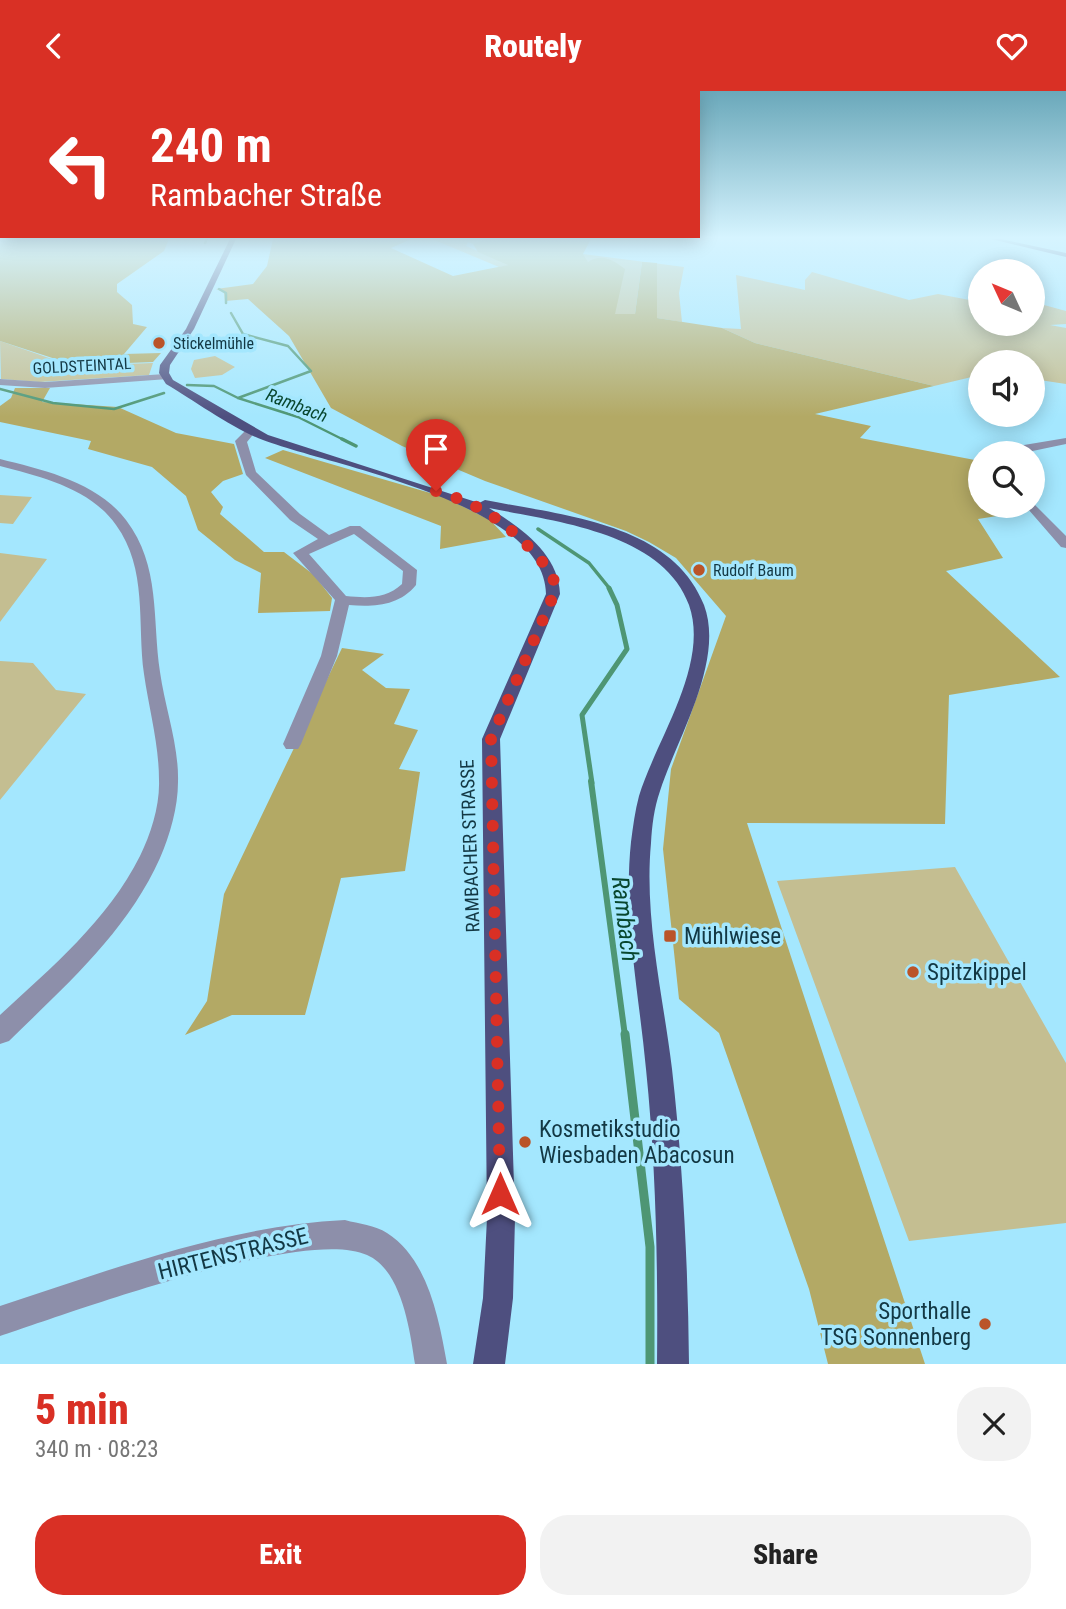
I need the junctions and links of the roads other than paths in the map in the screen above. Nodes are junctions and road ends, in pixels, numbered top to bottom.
1 (204, 298) edge
2 (165, 377) junction
3 (0, 383) edge
4 (251, 431) junction
5 (1066, 441) edge
6 (1045, 444) edge
7 (0, 462) edge
8 (464, 500) junction
9 (533, 515) junction
10 (1043, 518) edge
11 (512, 528) junction
12 (328, 540) junction
13 (1066, 544) edge
14 (342, 600) junction
15 (292, 744) dead end
16 (0, 1033) edge
17 (0, 1321) edge
18 (432, 1364) edge
19 (489, 1364) edge
20 (673, 1364) edge

1 - 2 main road
2 - 3 street, GOLDSTEINTAL
2 - 4 main road, RAMBACHER STRASSE
4 - 8 main road, RAMBACHER STRASSE
4 - 12 street
5 - 6 street
7 - 16 street
8 - 9 main road
8 - 11 main road, RAMBACHER STRASSE
9 - 11 main road
9 - 20 main road
10 - 13 street
11 - 19 main road, RAMBACHER STRASSE
12 - 14 street
12 - 14 street
14 - 15 street
17 - 18 street, HIRTENSTRASSE

